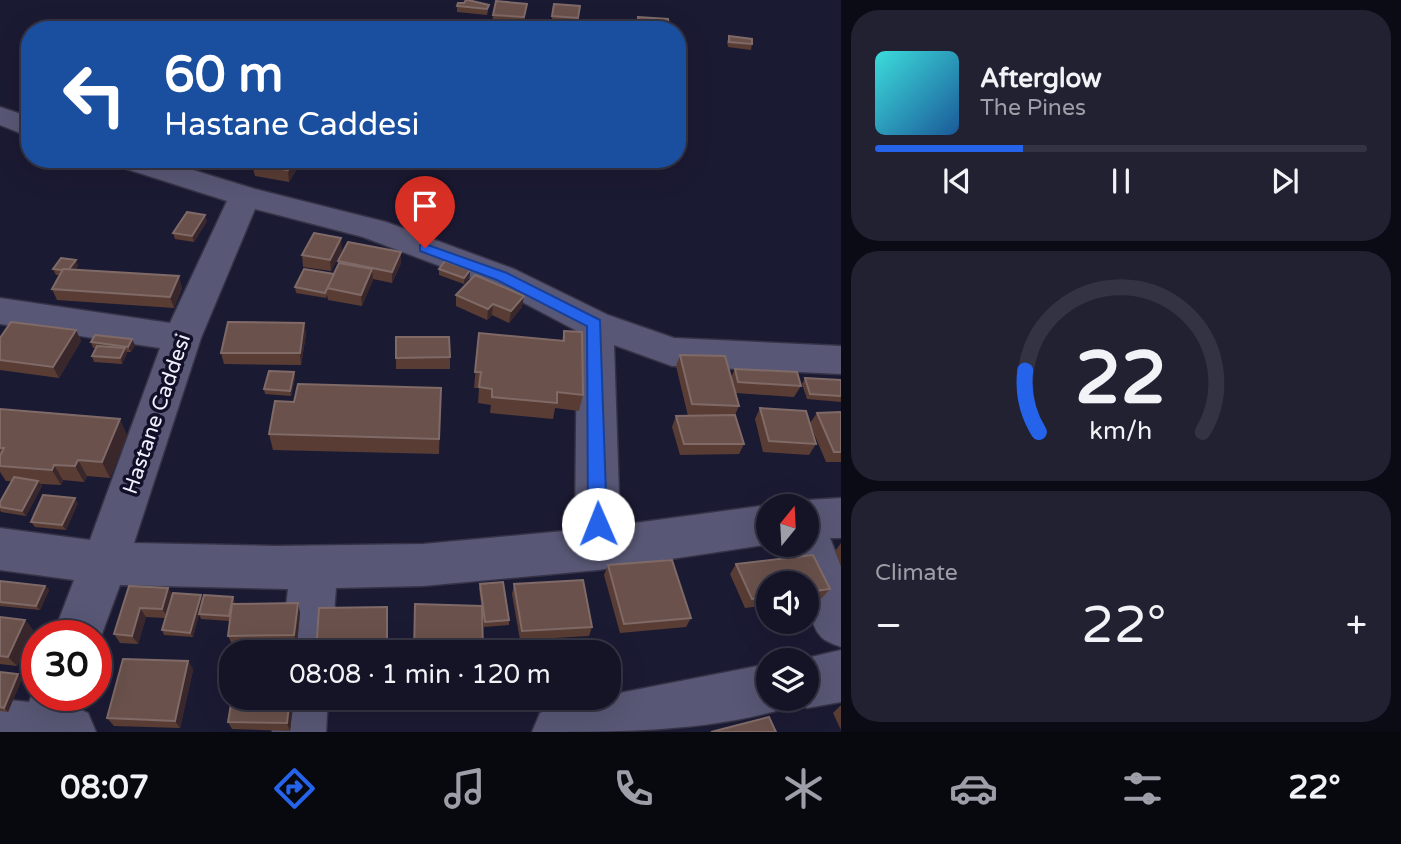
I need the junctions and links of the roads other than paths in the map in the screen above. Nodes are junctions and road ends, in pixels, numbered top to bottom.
1 (0, 115) edge
2 (21, 124) edge
3 (154, 168) edge
4 (245, 196) junction
5 (0, 311) edge
6 (595, 324) junction
7 (182, 338) junction
8 (841, 360) edge
9 (841, 518) edge
10 (819, 519) edge
11 (756, 527) edge
12 (0, 549) edge
13 (598, 549) junction
14 (814, 557) edge
15 (103, 563) junction
16 (314, 567) junction
17 (84, 620) edge
18 (841, 623) edge
19 (307, 640) edge
20 (841, 676) edge
21 (819, 680) edge
22 (756, 692) edge
23 (301, 710) edge
24 (299, 732) edge
25 (559, 732) edge

1 - 2 street
3 - 4 street
4 - 6 street
4 - 7 street, Hastane Caddesi
5 - 7 street
6 - 8 street
6 - 13 street
7 - 15 street, Hastane Caddesi
9 - 10 street
11 - 13 street
12 - 15 street
13 - 16 street
14 - 18 street
15 - 16 street
15 - 17 street, Hastane Caddesi
16 - 19 street
20 - 21 street
22 - 25 street
23 - 24 street

